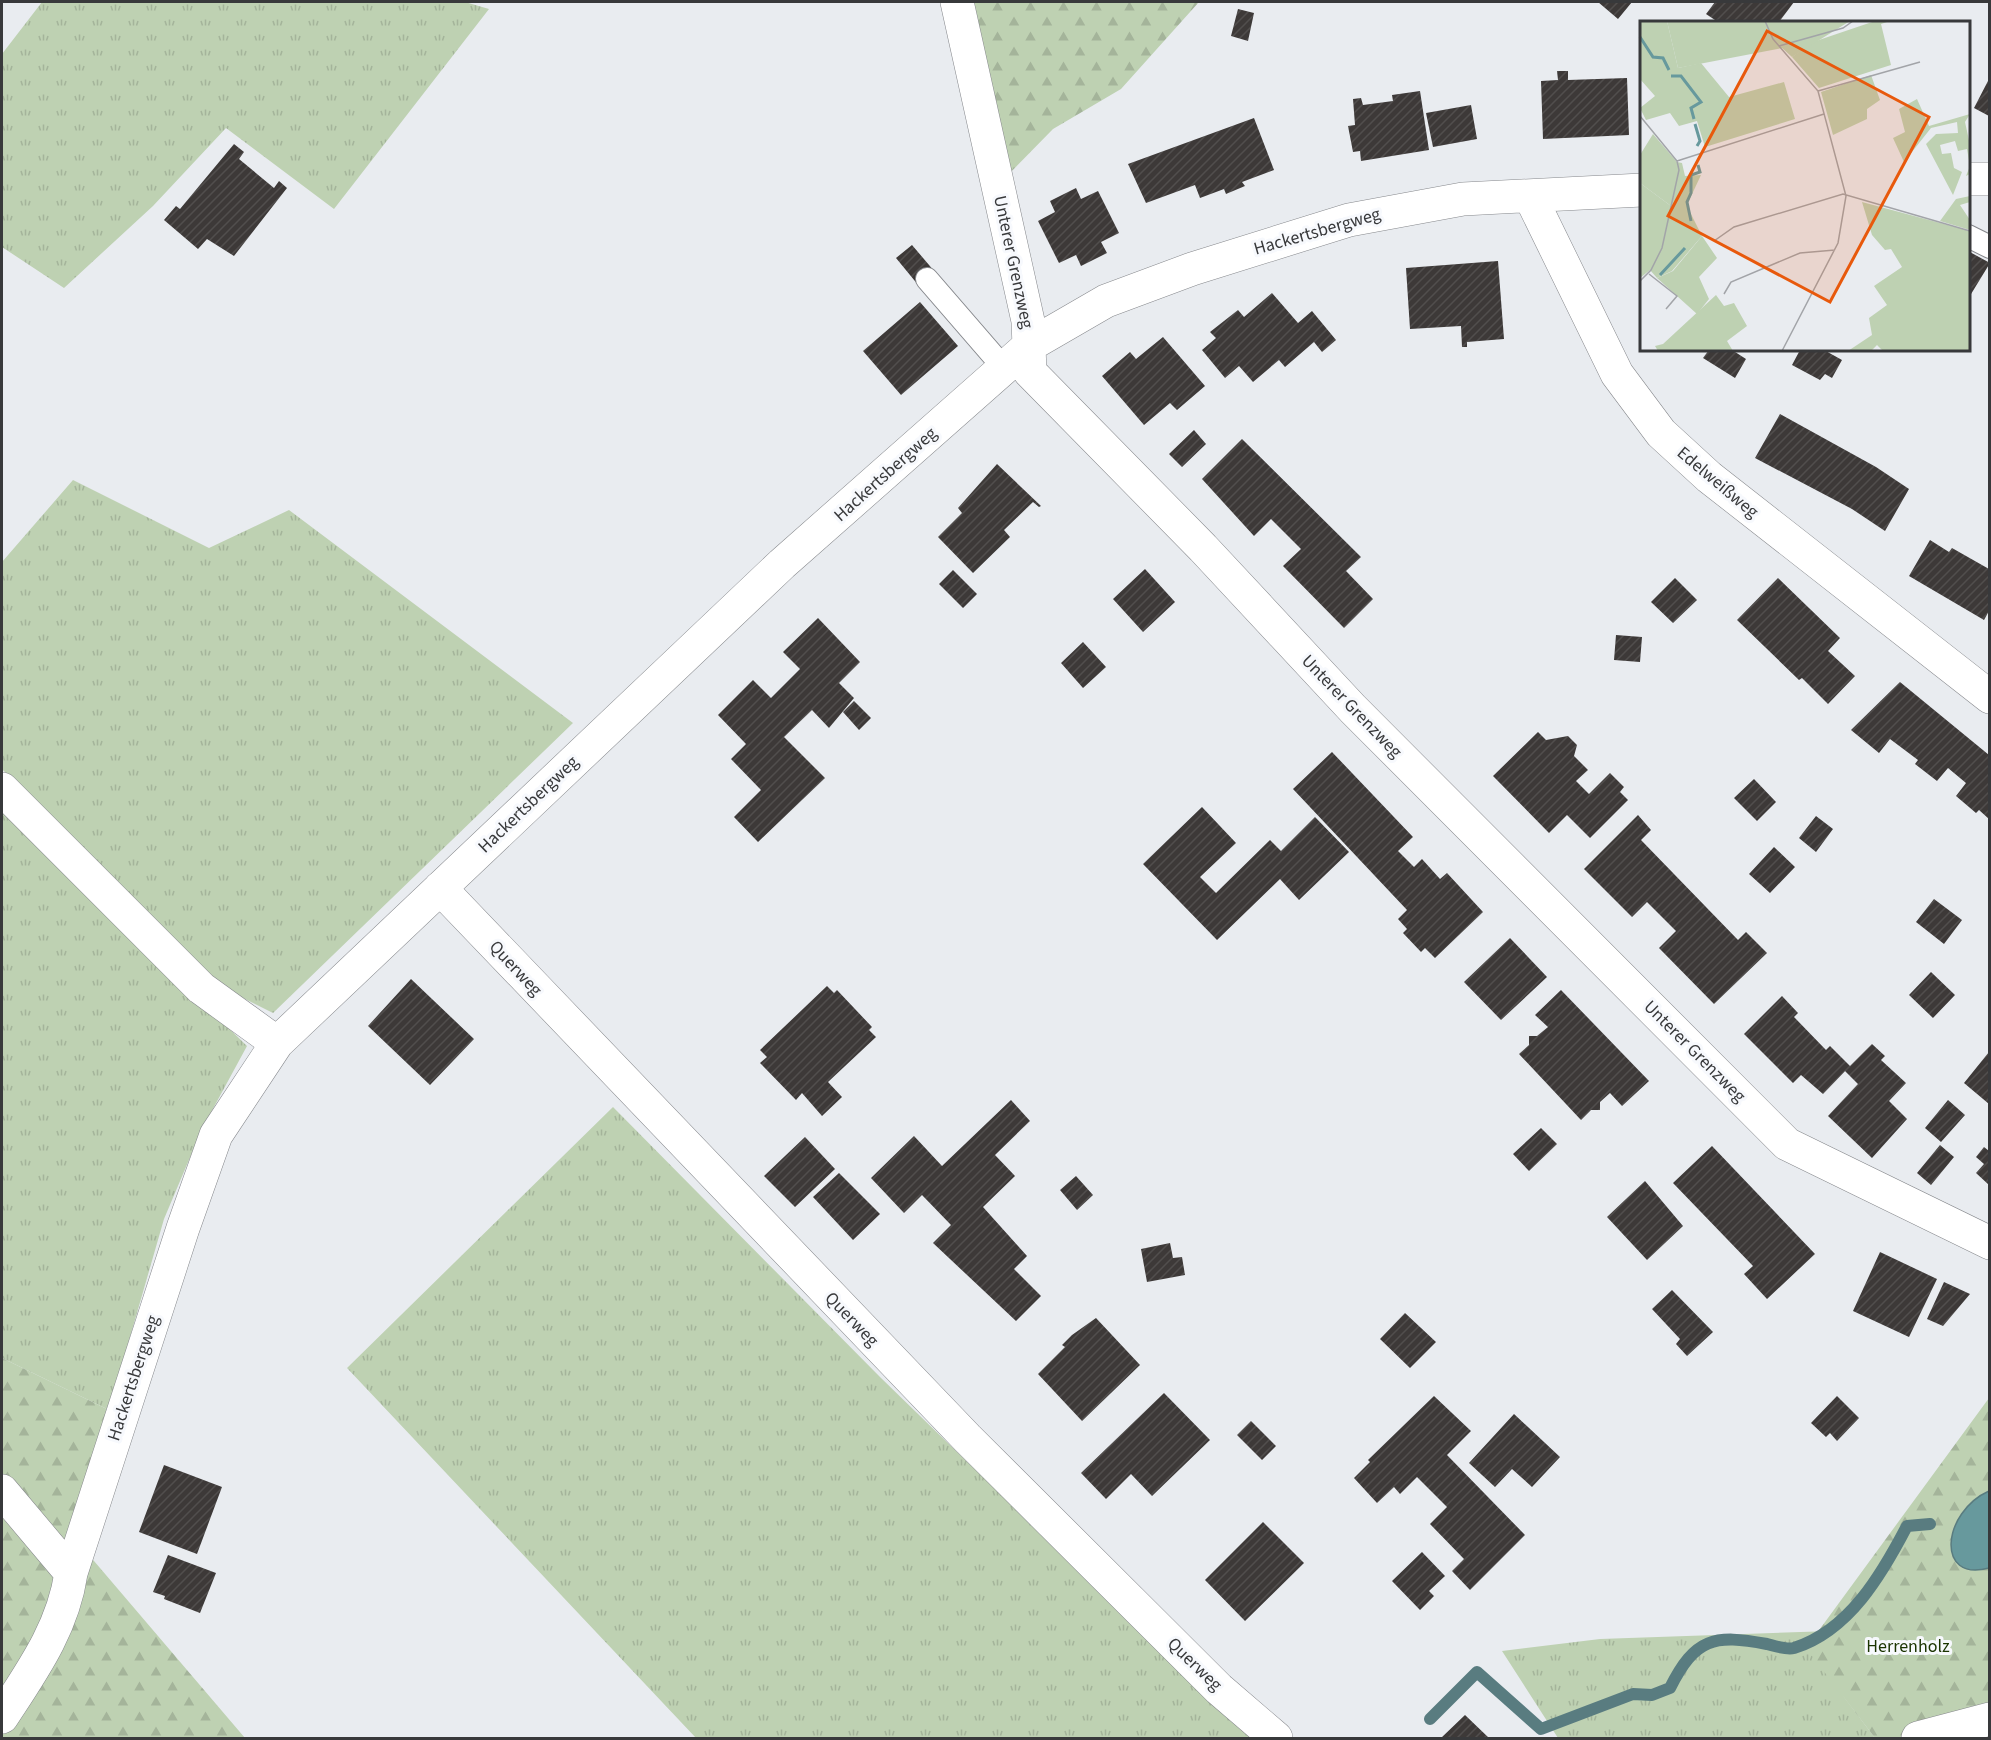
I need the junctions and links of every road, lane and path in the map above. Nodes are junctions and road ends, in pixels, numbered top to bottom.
1 (957, 2) edge
2 (1970, 179) edge
3 (1989, 179) edge
4 (1640, 190) edge
5 (1530, 196) junction
6 (1970, 237) edge
7 (1989, 248) edge
8 (927, 279) dead end
9 (1030, 345) junction
10 (1004, 368) junction
11 (1989, 697) edge
12 (2, 789) edge
13 (440, 888) junction
14 (277, 1043) junction
15 (1989, 1244) edge
16 (2, 1491) edge
17 (71, 1573) junction
18 (2, 1717) edge
19 (1989, 1719) edge
20 (1276, 1738) edge
21 (1918, 1738) edge

1 - 9 street, Unterer Grenzweg
2 - 3 street
4 - 5 street, Hackertsbergweg
5 - 9 street, Hackertsbergweg
5 - 11 street, Edelweißweg
6 - 7 lane
8 - 10 lane
9 - 10 street, Hackertsbergweg
9 - 15 street, Unterer Grenzweg
10 - 13 street, Hackertsbergweg
12 - 14 street
13 - 14 street, Hackertsbergweg
13 - 20 street, Querweg
14 - 17 street, Hackertsbergweg
16 - 17 street
17 - 18 street, Hackertsbergweg
19 - 21 street

